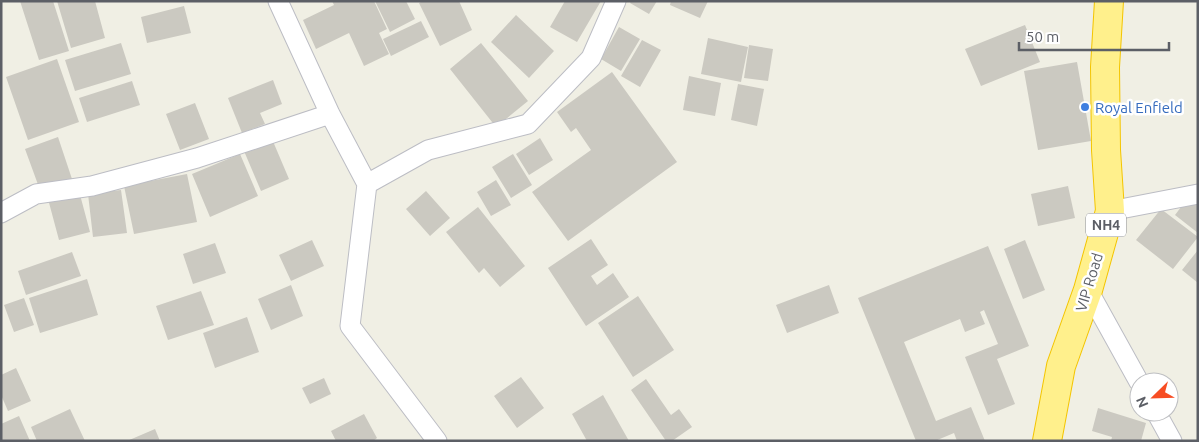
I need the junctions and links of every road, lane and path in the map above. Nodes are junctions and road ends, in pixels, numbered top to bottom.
1 (278, 1) edge
2 (616, 1) edge
3 (1109, 1) edge
4 (330, 114) junction
5 (367, 184) junction
6 (1198, 194) edge
7 (1110, 211) junction
8 (1, 213) edge
9 (1088, 290) junction
10 (1133, 372) edge
11 (1162, 422) edge
12 (437, 441) edge
13 (1047, 441) edge
14 (1172, 441) edge

1 - 4 street
2 - 5 street
3 - 7 highway, VIP Road / NH4
4 - 5 street
4 - 8 street
5 - 12 street
6 - 7 street
7 - 9 highway, VIP Road / NH4
9 - 10 street
9 - 13 highway, VIP Road / NH4
11 - 14 street

